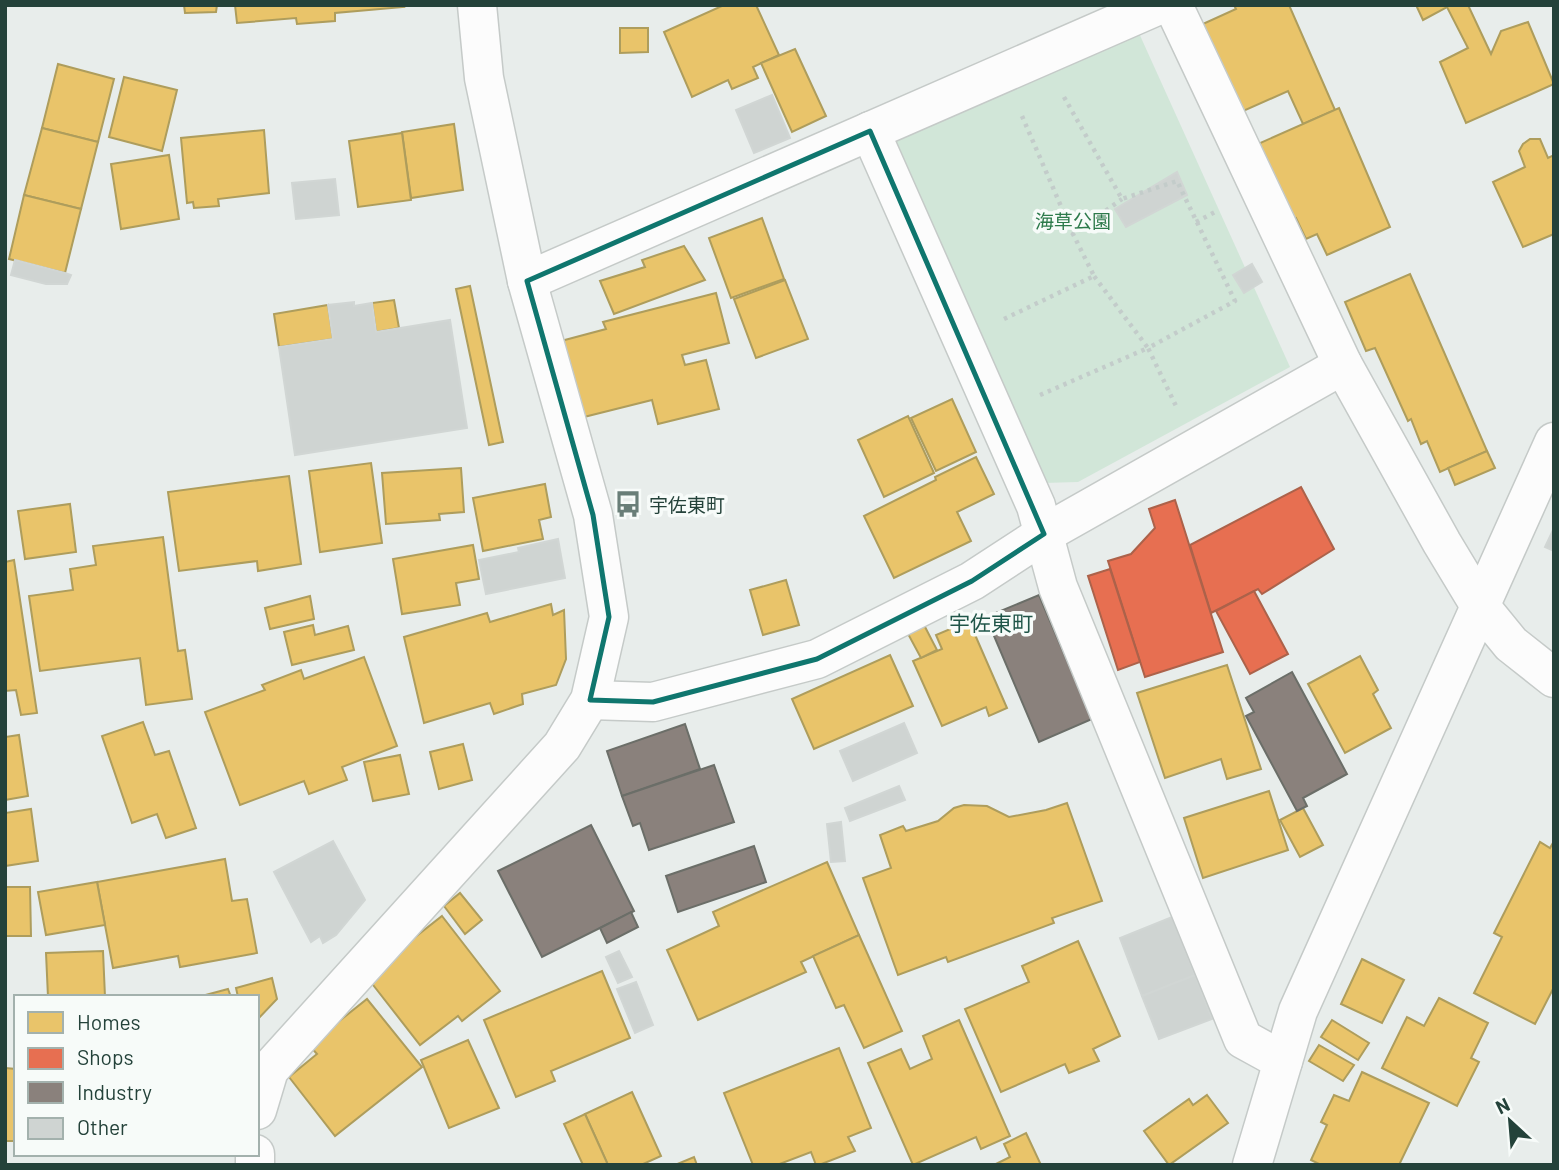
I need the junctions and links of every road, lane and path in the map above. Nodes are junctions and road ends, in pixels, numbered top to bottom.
1 (477, 5) edge
2 (1158, 5) edge
3 (1173, 5) edge
4 (1059, 88) dead end
5 (1019, 110) dead end
6 (870, 131) junction
7 (1122, 199) junction
8 (1073, 234) junction
9 (1094, 276) junction
10 (527, 281) junction
11 (993, 325) dead end
12 (1148, 348) junction
13 (1343, 365) junction
14 (1029, 399) dead end
15 (1554, 442) edge
16 (1196, 448) junction
17 (1044, 534) junction
18 (1480, 606) junction
19 (1554, 678) edge
20 (590, 700) junction
21 (1283, 1061) junction
22 (259, 1104) edge
23 (1252, 1165) edge

1 - 10 street
2 - 6 street
3 - 13 street
4 - 7 path
5 - 8 path
6 - 10 street
6 - 17 street
7 - 8 path
7 - 12 path
8 - 9 path
9 - 11 path
9 - 12 path
10 - 20 street
12 - 14 path
12 - 16 path
13 - 16 street
13 - 18 street
15 - 18 street
16 - 17 street
17 - 20 street
17 - 21 street
18 - 19 street
18 - 21 street
20 - 22 street
21 - 23 street

